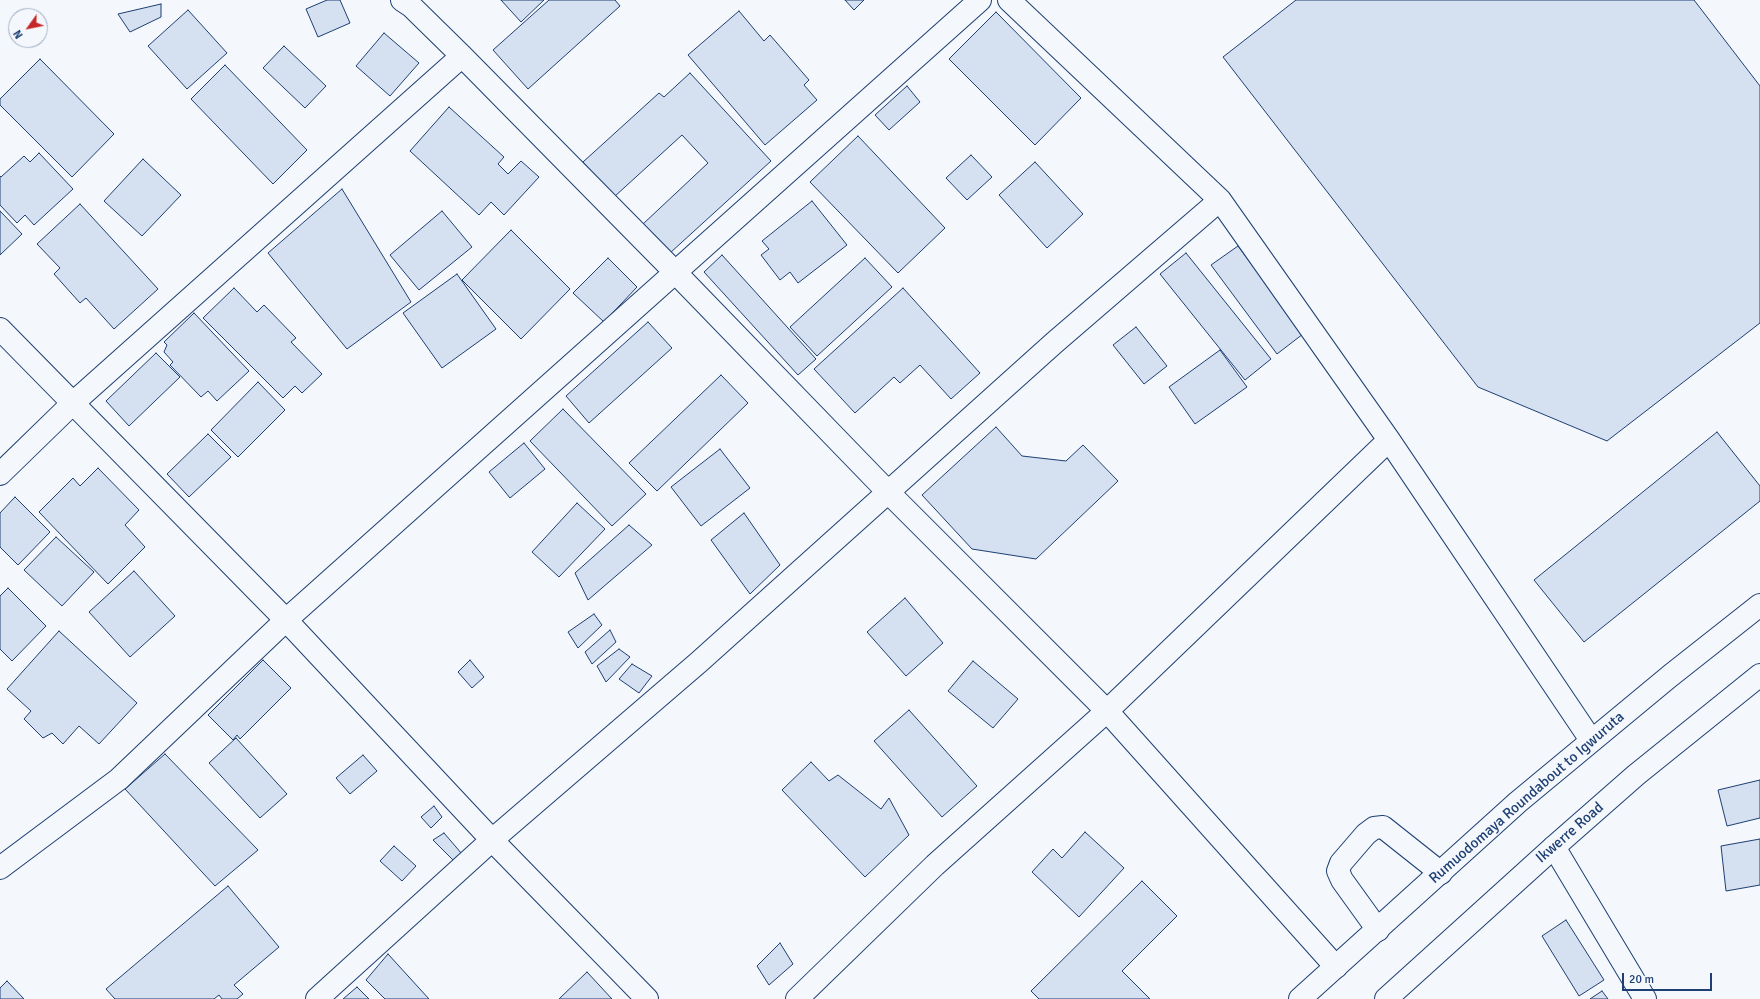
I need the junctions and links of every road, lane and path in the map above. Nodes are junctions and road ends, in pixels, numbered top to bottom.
1 (402, 0) edge
2 (980, 0) edge
3 (1008, 0) edge
4 (462, 56) junction
5 (1220, 200) junction
6 (675, 272) junction
7 (0, 329) edge
8 (73, 403) junction
9 (1389, 440) junction
10 (0, 474) edge
11 (889, 493) junction
12 (1760, 605) edge
13 (286, 620) junction
14 (1760, 675) edge
15 (1107, 711) junction
16 (1590, 740) junction
17 (492, 840) junction
18 (1554, 847) junction
19 (0, 868) edge
20 (1441, 873) junction
21 (1378, 930) junction
22 (1336, 967) junction
23 (316, 999) edge
24 (647, 999) edge
25 (797, 999) edge
26 (1300, 999) edge
27 (1386, 999) edge
28 (1645, 999) edge

1 - 4 street
2 - 6 street
3 - 5 street
4 - 6 street
4 - 8 street
5 - 9 street
5 - 11 street
6 - 11 street
6 - 13 street
7 - 8 street
8 - 10 street
8 - 13 street
9 - 15 street
9 - 16 street
11 - 15 street
11 - 17 street
12 - 16 street, Rumuodomaya Roundabout to Igwuruta
13 - 17 street
13 - 19 street
14 - 18 street, Ikwerre Road
15 - 22 street
15 - 25 street
16 - 20 street, Rumuodomaya Roundabout to Igwuruta
17 - 23 street
17 - 24 street
18 - 27 street, Ikwerre Road
18 - 28 street
20 - 21 street, Rumuodomaya Roundabout to Igwuruta
20 - 21 street
21 - 22 street, Rumuodomaya Roundabout to Igwuruta
22 - 26 street, Rumuodomaya Roundabout to Igwuruta

